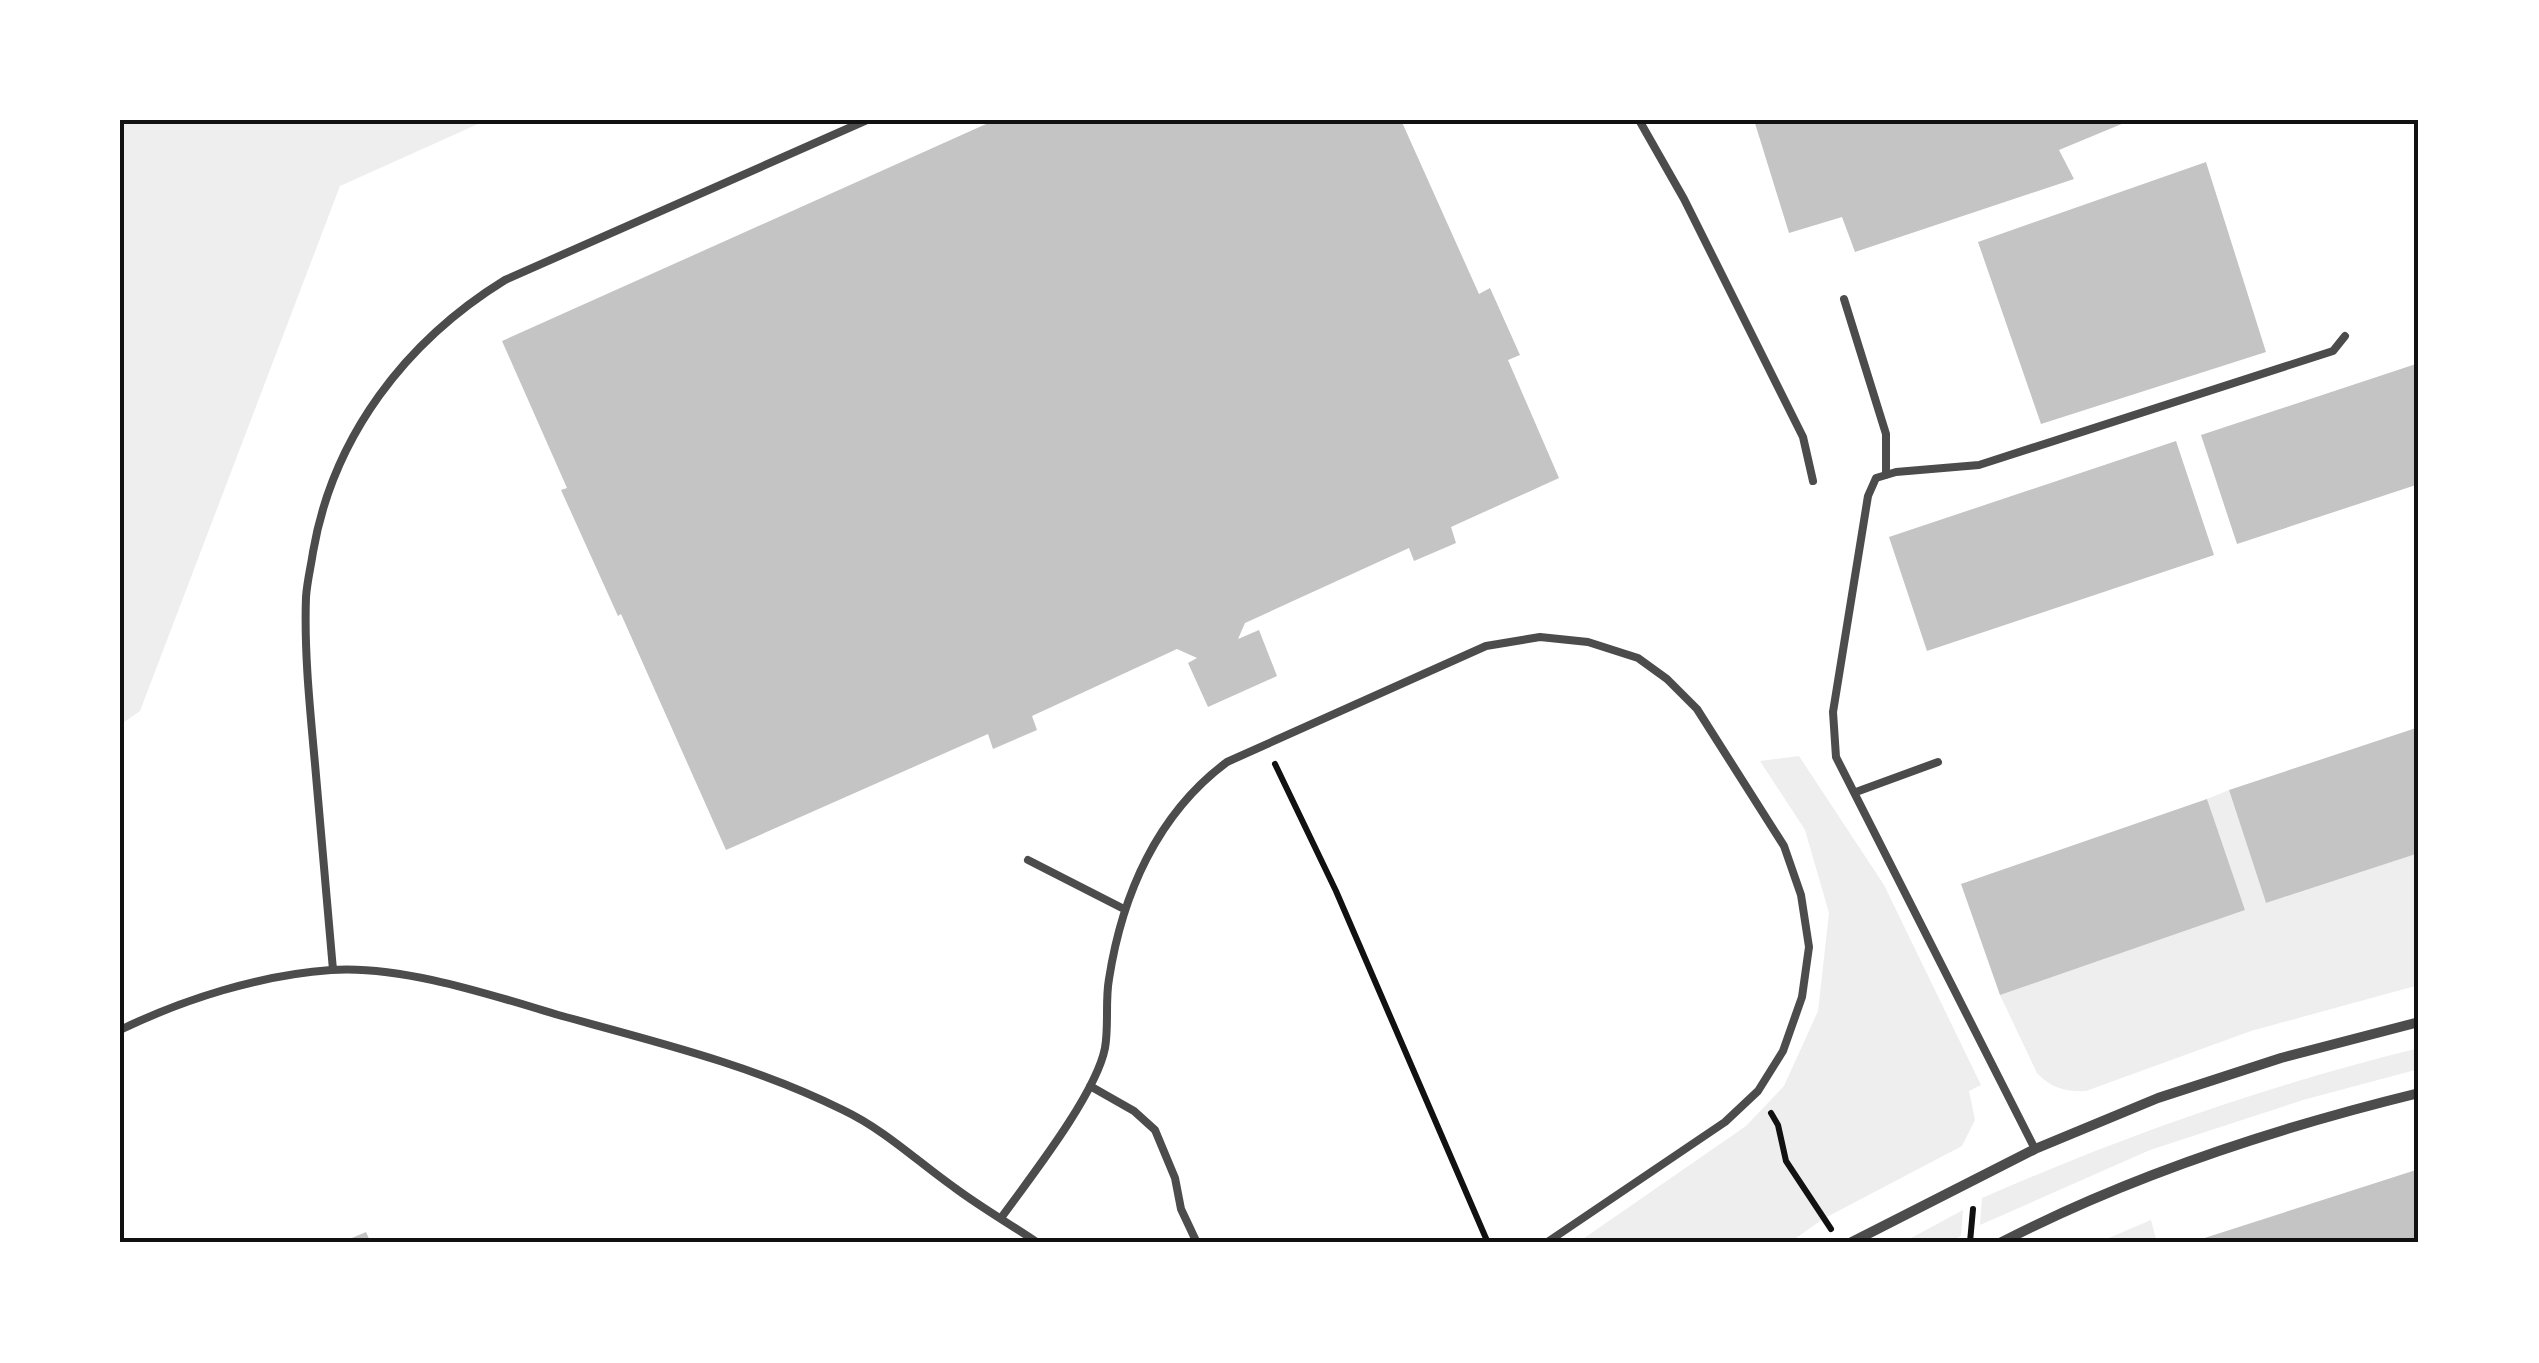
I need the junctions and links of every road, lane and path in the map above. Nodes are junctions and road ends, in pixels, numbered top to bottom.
1 (867, 120) edge
2 (1639, 120) edge
3 (1844, 299) dead end
4 (2345, 336) dead end
5 (1886, 475) junction
6 (1813, 481) dead end
7 (1266, 744) junction
8 (1938, 762) dead end
9 (1856, 792) junction
10 (1028, 860) dead end
11 (1124, 909) junction
12 (333, 970) junction
13 (2419, 1022) edge
14 (120, 1030) edge
15 (1090, 1086) junction
16 (1758, 1091) junction
17 (2419, 1093) edge
18 (2034, 1149) junction
19 (1001, 1218) junction
20 (1038, 1243) edge
21 (1197, 1243) edge
22 (1488, 1243) edge
23 (1546, 1243) edge
24 (1840, 1243) edge
25 (1850, 1243) edge
26 (2000, 1243) edge

1 - 12 lane
2 - 6 lane
3 - 5 lane
4 - 5 lane
5 - 9 lane
7 - 11 lane
7 - 16 lane
7 - 22 path
8 - 9 lane
9 - 18 lane
10 - 11 lane
11 - 15 lane
12 - 14 lane
12 - 19 lane
13 - 18 street
15 - 19 lane
15 - 21 lane
16 - 23 lane
16 - 24 path
17 - 26 street
18 - 25 street
19 - 20 lane

